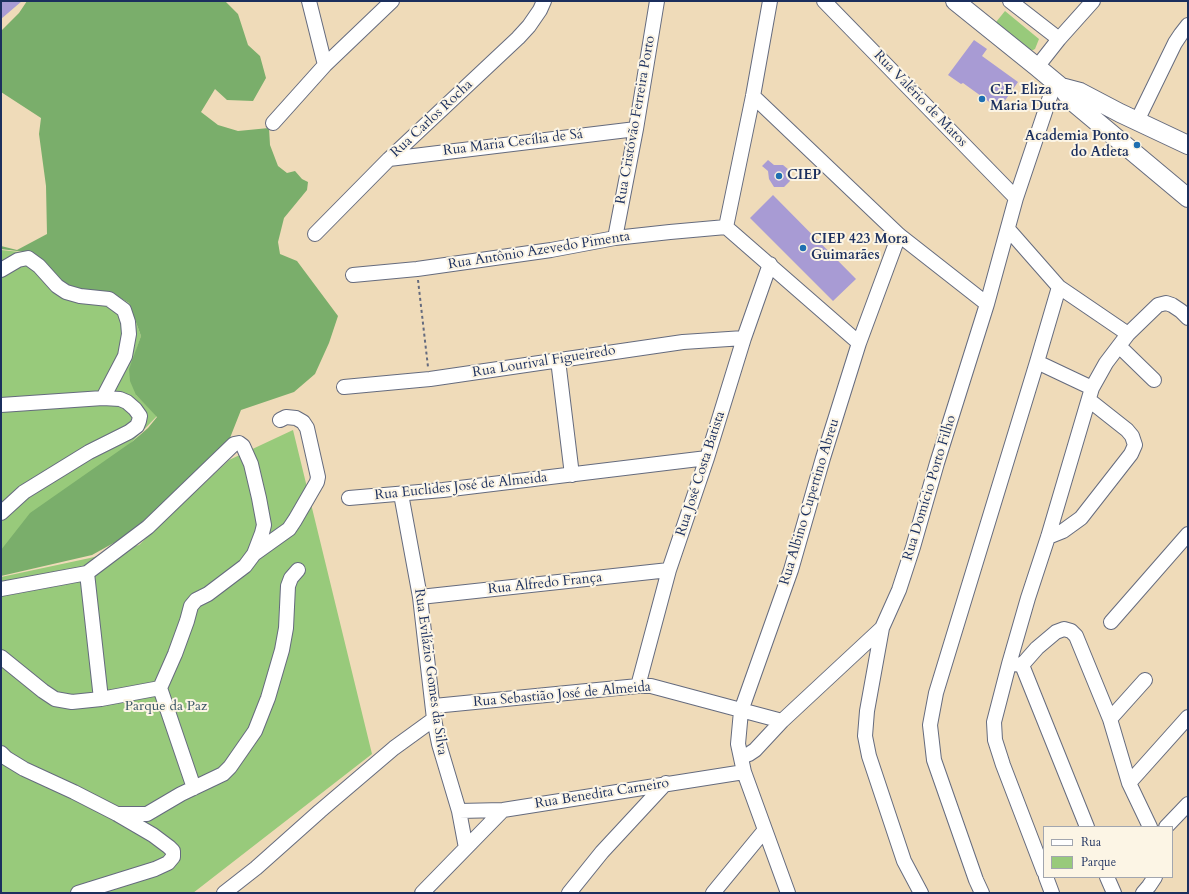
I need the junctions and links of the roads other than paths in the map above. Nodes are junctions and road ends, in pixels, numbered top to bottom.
1 (310, 1) edge
2 (392, 1) edge
3 (544, 1) edge
4 (657, 1) edge
5 (770, 1) edge
6 (824, 1) edge
7 (955, 1) edge
8 (1010, 1) edge
9 (1093, 1) edge
10 (1188, 25) edge
11 (1059, 39) junction
12 (325, 65) junction
13 (1037, 67) junction
14 (1058, 85) junction
15 (753, 96) junction
16 (1137, 121) junction
17 (272, 123) dead end
18 (636, 129) junction
19 (1188, 145) edge
20 (389, 159) junction
21 (1016, 198) junction
22 (1188, 198) edge
23 (726, 227) junction
24 (1008, 228) junction
25 (315, 234) dead end
26 (899, 235) junction
27 (615, 238) junction
28 (770, 264) junction
29 (1, 270) edge
30 (353, 275) dead end
31 (1059, 287) junction
32 (987, 304) junction
33 (1188, 318) edge
34 (1128, 334) junction
35 (744, 338) junction
36 (859, 343) junction
37 (1119, 346) junction
38 (558, 360) junction
39 (1037, 362) junction
40 (1154, 380) dead end
41 (344, 387) dead end
42 (1091, 394) junction
43 (103, 398) junction
44 (1, 405) edge
45 (280, 420) dead end
46 (706, 458) junction
47 (572, 475) junction
48 (401, 494) junction
49 (349, 498) dead end
50 (1, 513) edge
51 (1188, 534) edge
52 (1048, 537) junction
53 (254, 554) junction
54 (298, 570) dead end
55 (670, 570) junction
56 (88, 573) junction
57 (1, 589) edge
58 (420, 597) junction
59 (1111, 622) dead end
60 (882, 628) junction
61 (1, 657) edge
62 (1016, 664) junction
63 (1145, 680) dead end
64 (638, 686) junction
65 (160, 688) junction
66 (101, 698) junction
67 (741, 711) junction
68 (434, 713) junction
69 (1188, 717) edge
70 (1110, 719) junction
71 (782, 721) junction
72 (1, 753) edge
73 (741, 757) junction
74 (744, 772) junction
75 (666, 783) junction
76 (1129, 783) junction
77 (194, 788) junction
78 (1188, 804) edge
79 (503, 810) junction
80 (459, 812) junction
81 (117, 814) junction
82 (1087, 826) edge
83 (1150, 826) edge
84 (1167, 826) edge
85 (764, 831) junction
86 (466, 848) junction
87 (1043, 869) edge
88 (1046, 878) edge
89 (1107, 878) edge
90 (1154, 878) edge
91 (78, 893) edge
92 (224, 893) edge
93 (422, 893) edge
94 (569, 893) edge
95 (713, 893) edge
96 (788, 893) edge
97 (921, 893) edge
98 (982, 893) edge
99 (1052, 893) edge
100 (1114, 893) edge
101 (1143, 893) edge

1 - 12 street
2 - 12 street
3 - 20 street, Rua Carlos Rocha
4 - 18 street, Rua Cristóvão Ferreira Porto
5 - 15 street
6 - 21 street, Rua Valério de Matos
7 - 13 main road
8 - 11 street
9 - 11 street
10 - 16 street
11 - 13 street
12 - 17 street
13 - 14 main road
14 - 16 main road
14 - 21 street, Rua Domício Porto Filho
14 - 22 main road
15 - 23 street
15 - 26 street
16 - 19 main road
18 - 20 street, Rua Maria Cecília de Sá
18 - 27 street, Rua Cristóvão Ferreira Porto
20 - 25 street, Rua Carlos Rocha
21 - 24 street, Rua Domício Porto Filho
23 - 27 street, Rua Antônio Azevedo Pimenta
23 - 28 street
24 - 31 street
24 - 32 street, Rua Domício Porto Filho
26 - 32 street
26 - 36 street, Rua Albino Cupertino Abreu
27 - 30 street, Rua Antônio Azevedo Pimenta
28 - 35 street, Rua José Costa Batista
28 - 36 street
29 - 43 street
31 - 34 street
31 - 39 street
32 - 60 street, Rua Domício Porto Filho
33 - 34 street
34 - 37 street
35 - 38 street, Rua Lourival Figueiredo
35 - 46 street, Rua José Costa Batista
36 - 67 street, Rua Albino Cupertino Abreu
37 - 40 street
37 - 42 street
38 - 41 street, Rua Lourival Figueiredo
38 - 47 street
39 - 42 street
39 - 98 street
42 - 52 street
42 - 52 street
43 - 44 street
43 - 50 street
45 - 53 street
46 - 47 street, Rua Euclides José de Almeida
46 - 55 street, Rua José Costa Batista
47 - 48 street, Rua Euclides José de Almeida
48 - 49 street, Rua Euclides José de Almeida
48 - 58 street, Rua Evilázio Gomes da Silva
51 - 59 street
52 - 62 street
53 - 56 street
53 - 65 street
54 - 77 street
55 - 58 street, Rua Alfredo França
55 - 64 street, Rua José Costa Batista
56 - 57 street
56 - 66 street
58 - 68 street, Rua Evilázio Gomes da Silva
60 - 71 street
60 - 97 street, Rua Domício Porto Filho
61 - 66 street
62 - 70 street
62 - 82 street
62 - 87 street
63 - 70 street
64 - 67 street, Rua Sebastião José de Almeida
64 - 68 street, Rua Sebastião José de Almeida
65 - 66 street
65 - 77 street
67 - 71 street, Rua Sebastião José de Almeida
67 - 73 street, Rua Albino Cupertino Abreu
68 - 80 street, Rua Evilázio Gomes da Silva
68 - 92 street
69 - 76 street
70 - 76 street
71 - 73 street
72 - 81 street
73 - 74 street, Rua Albino Cupertino Abreu
74 - 75 street, Rua Benedita Carneiro
74 - 85 street, Rua Albino Cupertino Abreu
75 - 79 street, Rua Benedita Carneiro
75 - 94 street
76 - 83 street
77 - 81 street
78 - 84 street
79 - 80 street, Rua Benedita Carneiro
79 - 86 street
80 - 86 street, Rua Evilázio Gomes da Silva
81 - 91 street
85 - 95 street
85 - 96 street, Rua Albino Cupertino Abreu
86 - 93 street
88 - 99 street
89 - 100 street
90 - 101 street

